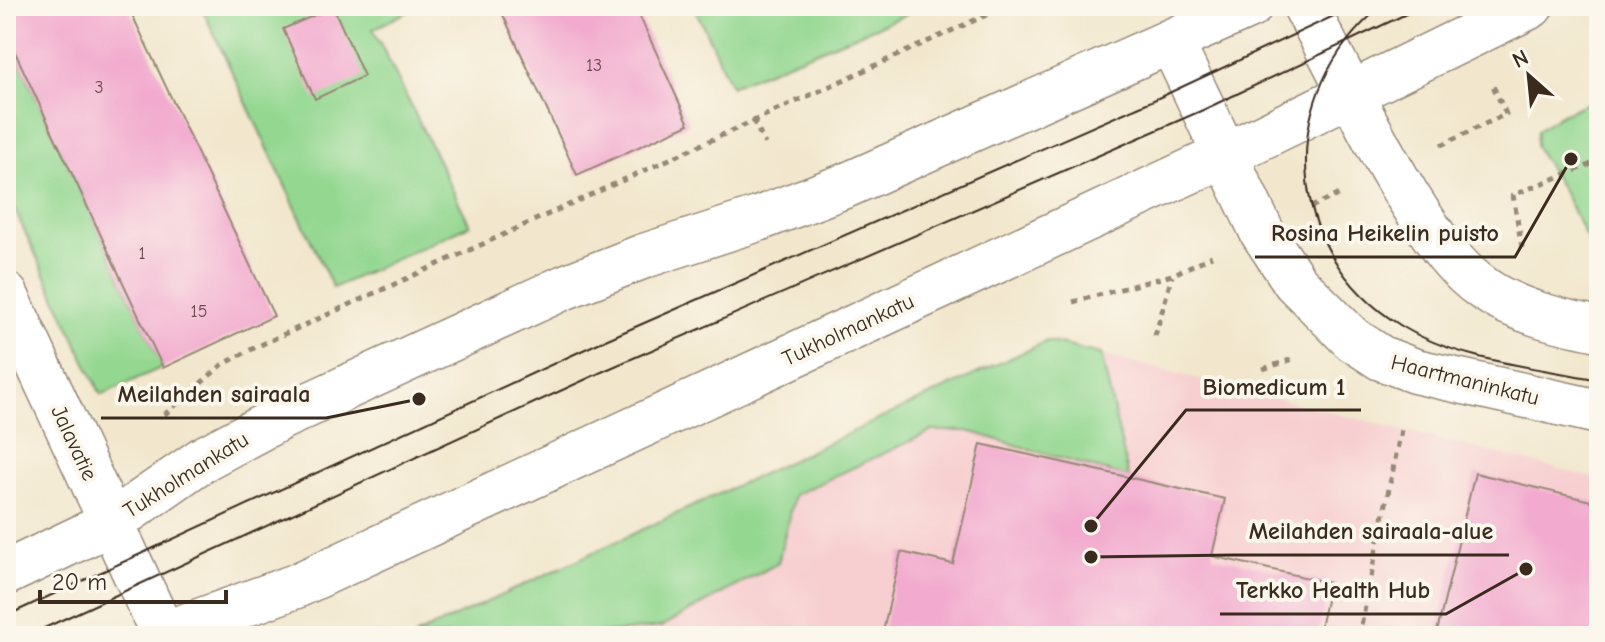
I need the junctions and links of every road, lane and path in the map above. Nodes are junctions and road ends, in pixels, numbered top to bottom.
1 (1006, 6) edge
2 (1250, 6) edge
3 (1305, 6) edge
4 (1531, 6) edge
5 (1171, 41) junction
6 (1351, 94) junction
7 (1506, 114) dead end
8 (753, 120) junction
9 (1477, 127) dead end
10 (765, 144) dead end
11 (1225, 155) junction
12 (1599, 161) edge
13 (1513, 195) dead end
14 (1172, 275) dead end
15 (6, 295) edge
16 (1599, 329) edge
17 (1155, 336) dead end
18 (1415, 371) junction
19 (1599, 412) edge
20 (162, 417) dead end
21 (111, 523) junction
22 (6, 573) edge
23 (160, 635) edge
24 (1359, 636) edge

1 - 8 path
2 - 5 main road, Tukholmankatu
3 - 6 main road
4 - 6 main road, Tukholmankatu
5 - 11 main road, Haartmaninkatu
5 - 21 main road, Tukholmankatu
6 - 11 main road, Tukholmankatu
6 - 16 main road
7 - 9 path
8 - 10 path
8 - 20 path
11 - 18 main road, Haartmaninkatu
11 - 23 main road, Tukholmankatu
12 - 13 path
14 - 17 path
15 - 21 main road, Jalavatie
18 - 19 main road, Haartmaninkatu
18 - 24 path
21 - 22 main road, Tukholmankatu
21 - 23 main road, Jalavatie

